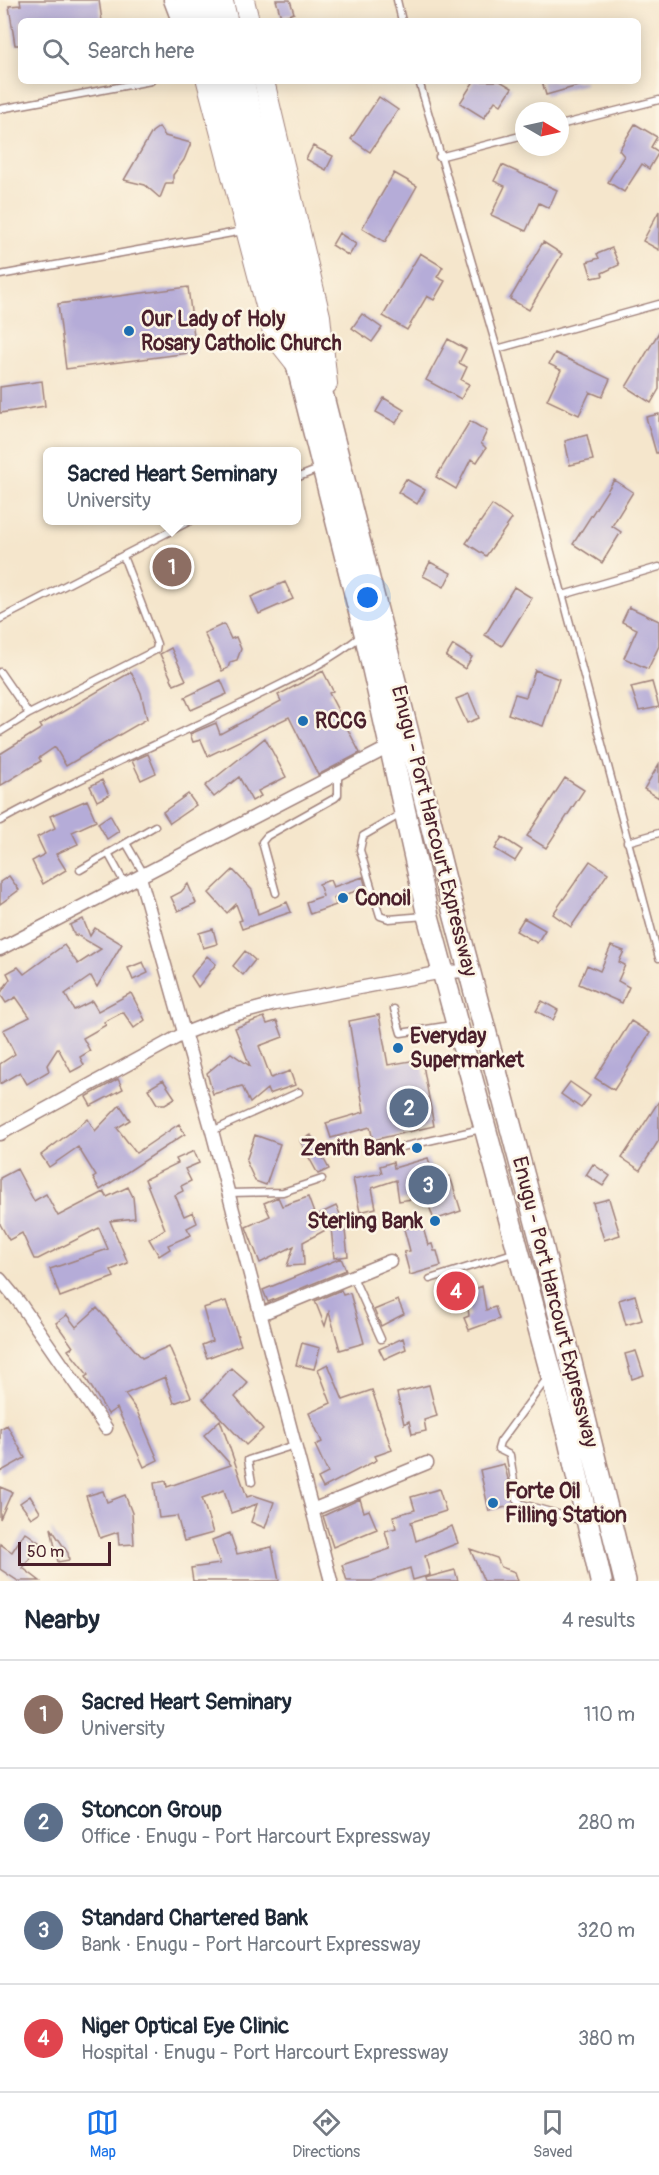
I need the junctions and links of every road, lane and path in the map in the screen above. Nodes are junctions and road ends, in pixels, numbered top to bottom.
1 (170, 0) edge
2 (186, 0) edge
3 (204, 0) edge
4 (222, 0) edge
5 (244, 0) edge
6 (396, 0) edge
7 (177, 18) edge
8 (191, 18) edge
9 (208, 18) edge
10 (226, 18) edge
11 (248, 18) edge
12 (401, 18) edge
13 (135, 84) edge
14 (208, 84) edge
15 (226, 84) edge
16 (244, 84) edge
17 (265, 84) edge
18 (420, 84) edge
19 (659, 100) edge
20 (0, 109) edge
21 (569, 123) edge
22 (515, 137) edge
23 (440, 157) junction
24 (246, 230) junction
25 (275, 244) junction
26 (0, 275) edge
27 (659, 304) edge
28 (497, 349) junction
29 (298, 366) junction
30 (331, 429) junction
31 (323, 468) junction
32 (301, 476) edge
33 (182, 525) edge
34 (123, 556) junction
35 (659, 567) edge
36 (563, 595) junction
37 (0, 619) edge
38 (365, 633) junction
39 (0, 672) edge
40 (29, 714) junction
41 (0, 732) edge
42 (392, 746) junction
43 (338, 775) junction
44 (407, 811) junction
45 (0, 821) edge
46 (155, 826) dead end
47 (659, 833) edge
48 (627, 842) junction
49 (126, 843) junction
50 (108, 853) junction
51 (80, 870) dead end
52 (142, 876) junction
53 (126, 885) junction
54 (276, 893) dead end
55 (428, 916) junction
56 (0, 949) edge
57 (659, 958) edge
58 (470, 970) junction
59 (443, 972) junction
60 (394, 1009) dead end
61 (456, 1024) junction
62 (185, 1032) junction
63 (299, 1092) dead end
64 (485, 1129) junction
65 (212, 1131) junction
66 (0, 1134) edge
67 (393, 1149) dead end
68 (322, 1179) dead end
69 (228, 1193) junction
70 (517, 1252) junction
71 (390, 1262) dead end
72 (354, 1276) junction
73 (0, 1279) edge
74 (430, 1280) dead end
75 (261, 1314) junction
76 (381, 1339) dead end
77 (550, 1374) junction
78 (106, 1428) dead end
79 (295, 1445) junction
80 (427, 1463) dead end
81 (252, 1482) dead end
82 (312, 1510) junction
83 (589, 1523) junction
84 (331, 1581) edge
85 (602, 1581) edge
86 (625, 1581) edge

1 - 7 street
2 - 8 main road
3 - 9 highway
4 - 10 highway
5 - 11 main road
6 - 12 lane
13 - 20 lane
14 - 24 main road
15 - 25 highway, Enugu - Port Harcourt Expressway
16 - 25 highway, Enugu - Port Harcourt Expressway
17 - 30 main road
18 - 23 lane
19 - 21 lane
22 - 23 lane
23 - 28 lane
24 - 26 lane
24 - 29 main road
25 - 29 highway, Enugu - Port Harcourt Expressway
25 - 30 highway, Enugu - Port Harcourt Expressway
27 - 28 lane
28 - 36 lane
29 - 31 highway, Enugu - Port Harcourt Expressway
30 - 58 highway, Enugu - Port Harcourt Expressway
31 - 32 lane
31 - 38 highway, Enugu - Port Harcourt Expressway
33 - 34 lane
34 - 37 lane
34 - 40 lane
35 - 36 lane
36 - 48 lane
38 - 42 highway, Enugu - Port Harcourt Expressway
38 - 45 lane
39 - 40 lane
40 - 41 lane
42 - 43 street
42 - 44 highway, Enugu - Port Harcourt Expressway
43 - 52 street
43 - 54 lane
44 - 55 highway, Enugu - Port Harcourt Expressway
44 - 55 lane
46 - 49 lane
47 - 48 lane
48 - 57 lane
49 - 50 lane
49 - 52 lane
50 - 51 lane
50 - 53 lane
52 - 53 street
52 - 62 street
53 - 56 street
55 - 59 highway, Enugu - Port Harcourt Expressway
58 - 59 street
58 - 86 highway, Enugu - Port Harcourt Expressway
59 - 61 highway, Enugu - Port Harcourt Expressway
59 - 62 street
60 - 61 lane
61 - 64 highway, Enugu - Port Harcourt Expressway
62 - 65 street
62 - 66 street
63 - 65 lane
64 - 67 lane
64 - 70 highway, Enugu - Port Harcourt Expressway
65 - 69 street
68 - 69 lane
69 - 75 street
70 - 74 lane
70 - 77 highway, Enugu - Port Harcourt Expressway
71 - 72 street
72 - 75 street
72 - 76 lane
73 - 78 street
75 - 79 street
77 - 83 highway, Enugu - Port Harcourt Expressway
77 - 83 lane
79 - 81 lane
79 - 82 street
80 - 82 street
82 - 84 street
83 - 85 highway, Enugu - Port Harcourt Expressway

